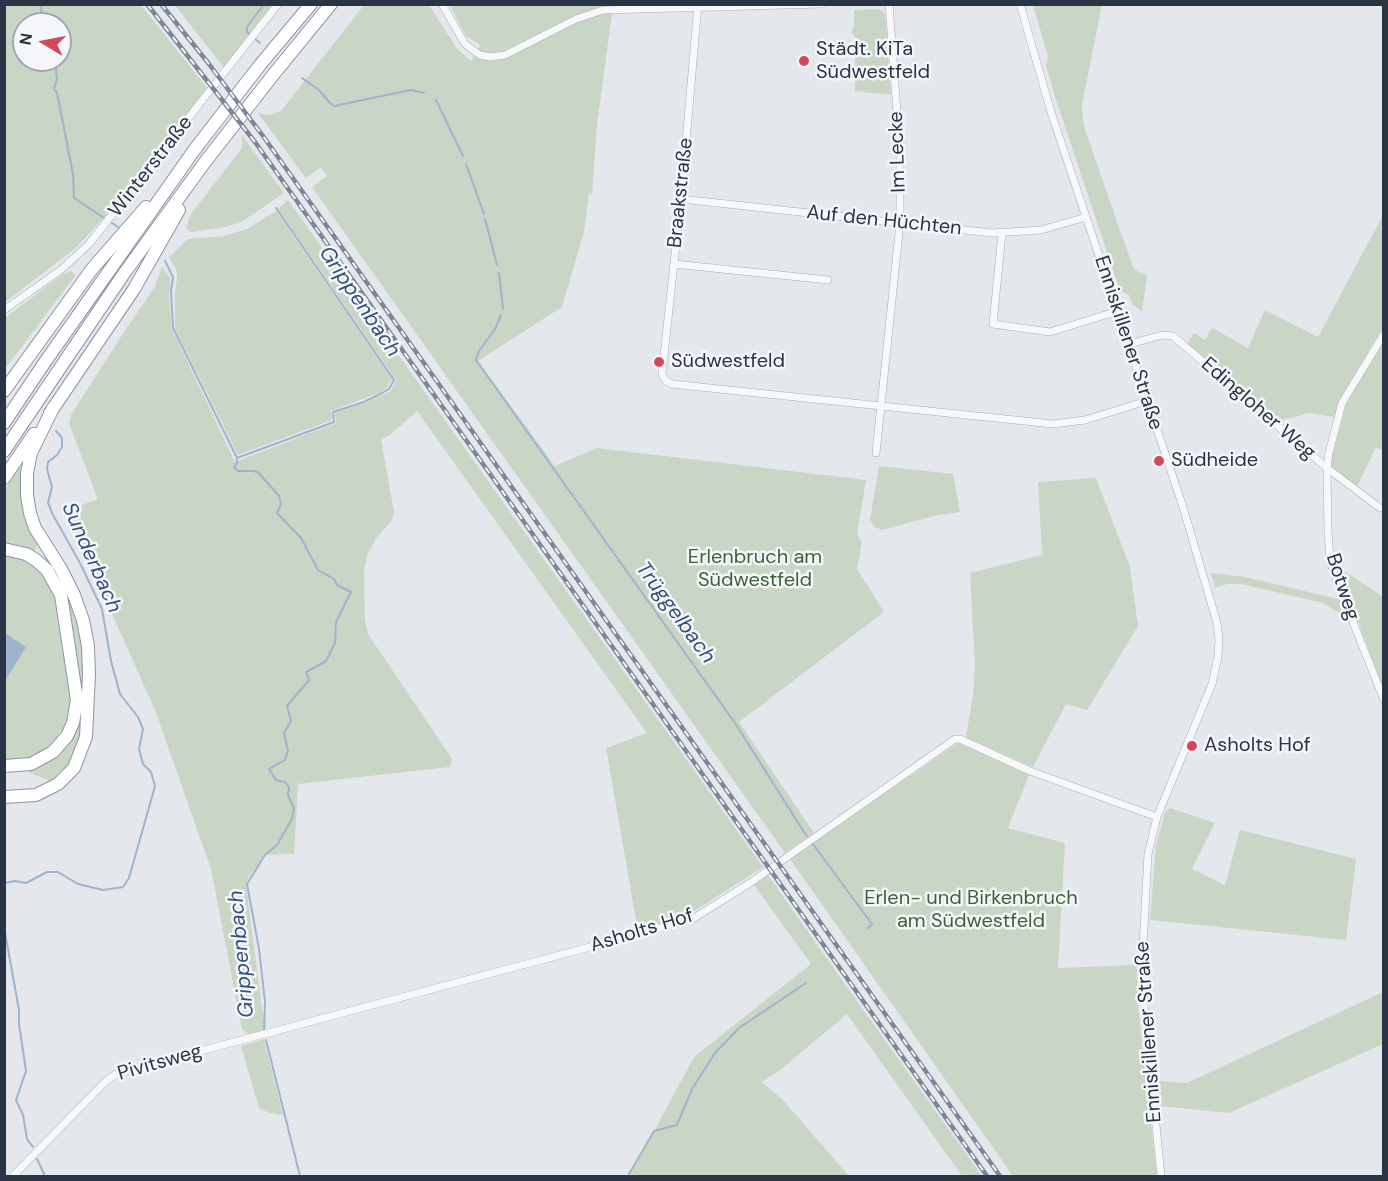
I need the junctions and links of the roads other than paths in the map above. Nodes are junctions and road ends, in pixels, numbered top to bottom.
1 (278, 4) edge
2 (310, 4) edge
3 (331, 4) edge
4 (442, 4) edge
5 (822, 4) edge
6 (889, 4) edge
7 (1020, 4) edge
8 (698, 6) edge
9 (195, 149) junction
10 (206, 162) junction
11 (681, 199) junction
12 (1086, 217) junction
13 (900, 223) junction
14 (1002, 233) junction
15 (674, 264) junction
16 (828, 280) dead end
17 (4, 310) edge
18 (1118, 311) junction
19 (1383, 334) edge
20 (1130, 344) junction
21 (4, 391) edge
22 (1147, 400) junction
23 (881, 406) junction
24 (53, 408) junction
25 (4, 423) edge
26 (4, 451) edge
27 (876, 453) dead end
28 (1327, 468) junction
29 (4, 478) edge
30 (1380, 508) dead end
31 (4, 549) edge
32 (1383, 700) edge
33 (4, 766) edge
34 (4, 797) edge
35 (1157, 817) junction
36 (240, 1041) joint
37 (13, 1176) edge
38 (1161, 1176) edge

1 - 17 street, Winterstraße
2 - 9 highway
3 - 10 highway
4 - 8 street
5 - 8 street
6 - 13 street, Im Lecke
7 - 12 street, Enniskillener Straße
8 - 11 street, Braakstraße
9 - 21 highway
9 - 25 highway
10 - 24 highway
10 - 26 highway
11 - 13 street, Auf den Hüchten
11 - 15 street, Braakstraße
12 - 14 street, Auf den Hüchten
12 - 18 street, Enniskillener Straße
13 - 14 street, Auf den Hüchten
13 - 23 street, Im Lecke
14 - 18 street
15 - 16 street
15 - 23 street, Braakstraße
18 - 20 street, Enniskillener Straße
19 - 28 street, Botweg
20 - 22 street, Enniskillener Straße
20 - 28 street, Edingloher Weg
22 - 23 street
22 - 35 street, Enniskillener Straße
23 - 27 street
24 - 29 highway
24 - 34 highway
28 - 30 street, Edingloher Weg
28 - 32 street, Botweg
31 - 33 highway
35 - 36 street, Asholts Hof
35 - 38 street, Enniskillener Straße
36 - 37 street, Pivitsweg

